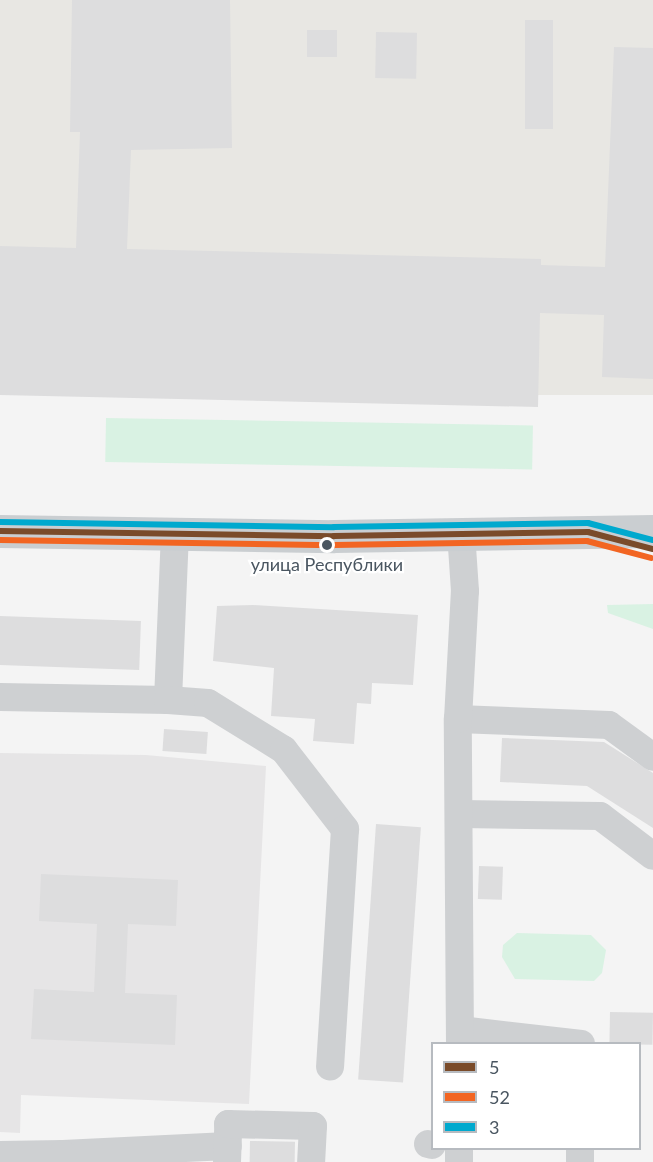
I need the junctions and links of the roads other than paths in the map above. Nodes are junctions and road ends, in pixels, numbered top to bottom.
1 (0, 531) edge
2 (653, 531) edge
3 (175, 532) junction
4 (461, 532) junction
5 (588, 532) junction
6 (653, 549) edge
7 (0, 697) edge
8 (168, 700) junction
9 (458, 719) junction
10 (653, 757) edge
11 (461, 814) junction
12 (653, 856) edge
13 (460, 1037) edge
14 (546, 1042) edge
15 (330, 1067) dead end
16 (227, 1154) edge
17 (0, 1155) edge
18 (63, 1158) edge
19 (311, 1162) edge

1 - 3 main road
2 - 5 main road
3 - 4 main road
3 - 8 lane
4 - 5 main road
4 - 9 lane
5 - 6 main road
7 - 8 lane
8 - 15 lane
9 - 10 lane
9 - 11 lane
11 - 12 lane
11 - 13 lane
13 - 14 lane
16 - 18 lane
16 - 19 lane
17 - 18 lane

